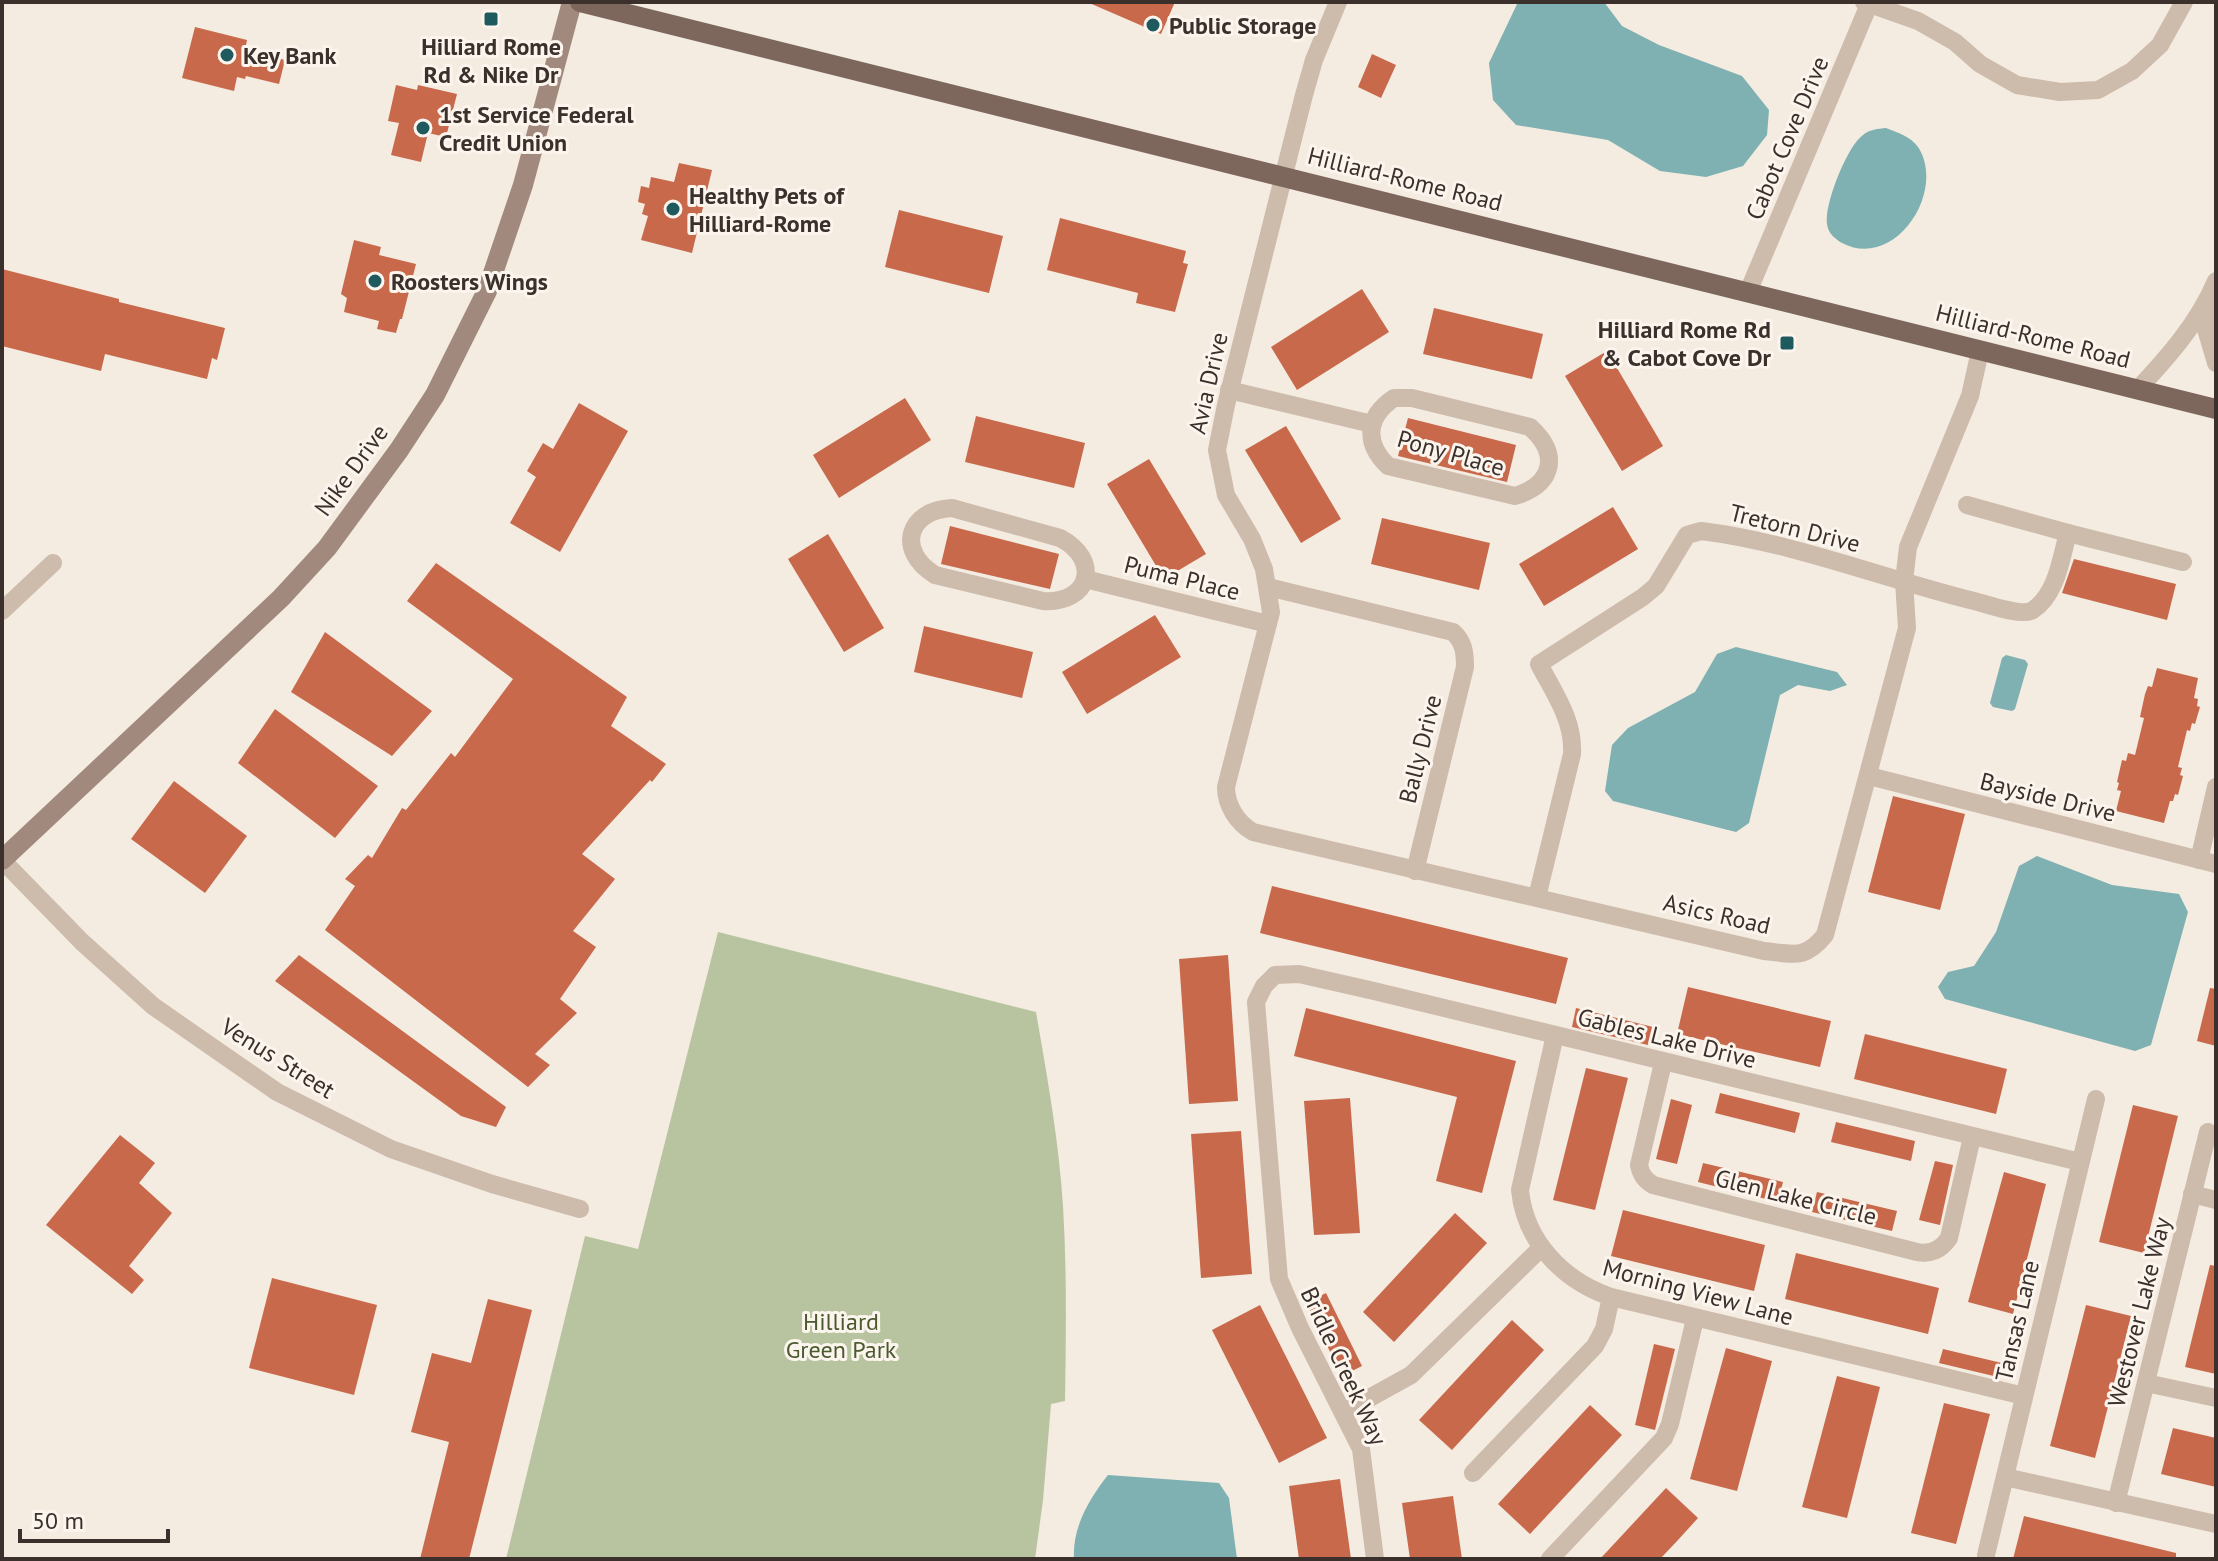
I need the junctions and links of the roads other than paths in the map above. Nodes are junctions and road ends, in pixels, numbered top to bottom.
1 (572, 2) edge
2 (580, 2) edge
3 (1338, 2) edge
4 (2184, 2) edge
5 (1868, 3) edge
6 (1285, 176) junction
7 (2216, 281) edge
8 (1748, 292) junction
9 (2208, 301) junction
10 (1980, 351) junction
11 (2216, 363) edge
12 (2138, 389) junction
13 (1229, 390) junction
14 (2216, 409) edge
15 (1372, 424) junction
16 (1967, 505) dead end
17 (2068, 533) junction
18 (2183, 562) dead end
19 (53, 563) dead end
20 (1085, 579) junction
21 (1904, 581) junction
22 (1268, 587) junction
23 (2, 611) edge
24 (1268, 624) junction
25 (1869, 776) junction
26 (2216, 787) edge
27 (3, 856) edge
28 (2207, 862) edge
29 (1415, 871) junction
30 (1537, 897) junction
31 (1256, 1002) joint
32 (1555, 1035) junction
33 (1663, 1063) junction
34 (2096, 1099) dead end
35 (2208, 1132) dead end
36 (1972, 1137) junction
37 (2080, 1162) junction
38 (2192, 1194) junction
39 (2216, 1200) edge
40 (580, 1209) dead end
41 (1541, 1248) junction
42 (1611, 1297) junction
43 (1695, 1319) junction
44 (2146, 1383) junction
45 (2024, 1396) junction
46 (2216, 1398) edge
47 (1344, 1412) junction
48 (1473, 1473) dead end
49 (2005, 1477) junction
50 (2116, 1503) junction
51 (2216, 1524) edge
52 (1986, 1555) dead end
53 (1375, 1559) edge
54 (1550, 1559) edge

1 - 27 street, Nike Drive
2 - 6 main road, Hilliard-Rome Road
3 - 6 street, Avia Drive
4 - 5 street
5 - 8 street, Cabot Cove Drive
6 - 8 main road, Hilliard-Rome Road
6 - 13 street, Avia Drive
7 - 9 street
8 - 10 main road, Hilliard-Rome Road
9 - 11 street
9 - 12 street
10 - 12 main road, Hilliard-Rome Road
10 - 21 street, Asics Road
12 - 14 main road, Hilliard-Rome Road
13 - 15 street, Pony Place
13 - 22 street, Avia Drive
15 - 15 street, Pony Place
16 - 17 street
17 - 18 street
17 - 21 street
19 - 23 street
20 - 20 street
20 - 24 street, Puma Place
21 - 25 street, Asics Road
21 - 30 street, Tretorn Drive
22 - 24 street, Asics Road
22 - 29 street, Bally Drive
24 - 29 street, Asics Road
25 - 28 street, Bayside Drive
25 - 30 street, Asics Road
26 - 28 street
27 - 40 street, Venus Street
29 - 30 street, Asics Road
31 - 32 street, Gables Lake Drive
31 - 47 street, Bridle Creek Way
32 - 33 street, Gables Lake Drive
32 - 41 street, Morning View Lane
33 - 36 street, Gables Lake Drive
33 - 36 street, Glen Lake Circle
34 - 37 street, Tansas Lane
35 - 38 street, Westover Lake Way
36 - 37 street, Gables Lake Drive
37 - 45 street, Tansas Lane
38 - 39 street
38 - 44 street, Westover Lake Way
41 - 42 street, Morning View Lane
41 - 47 street
42 - 43 street, Morning View Lane
42 - 48 street
43 - 45 street, Morning View Lane
43 - 54 street
44 - 46 street
44 - 50 street, Westover Lake Way
45 - 49 street, Tansas Lane
47 - 53 street, Bridle Creek Way
49 - 50 street
49 - 52 street, Tansas Lane
50 - 51 street

